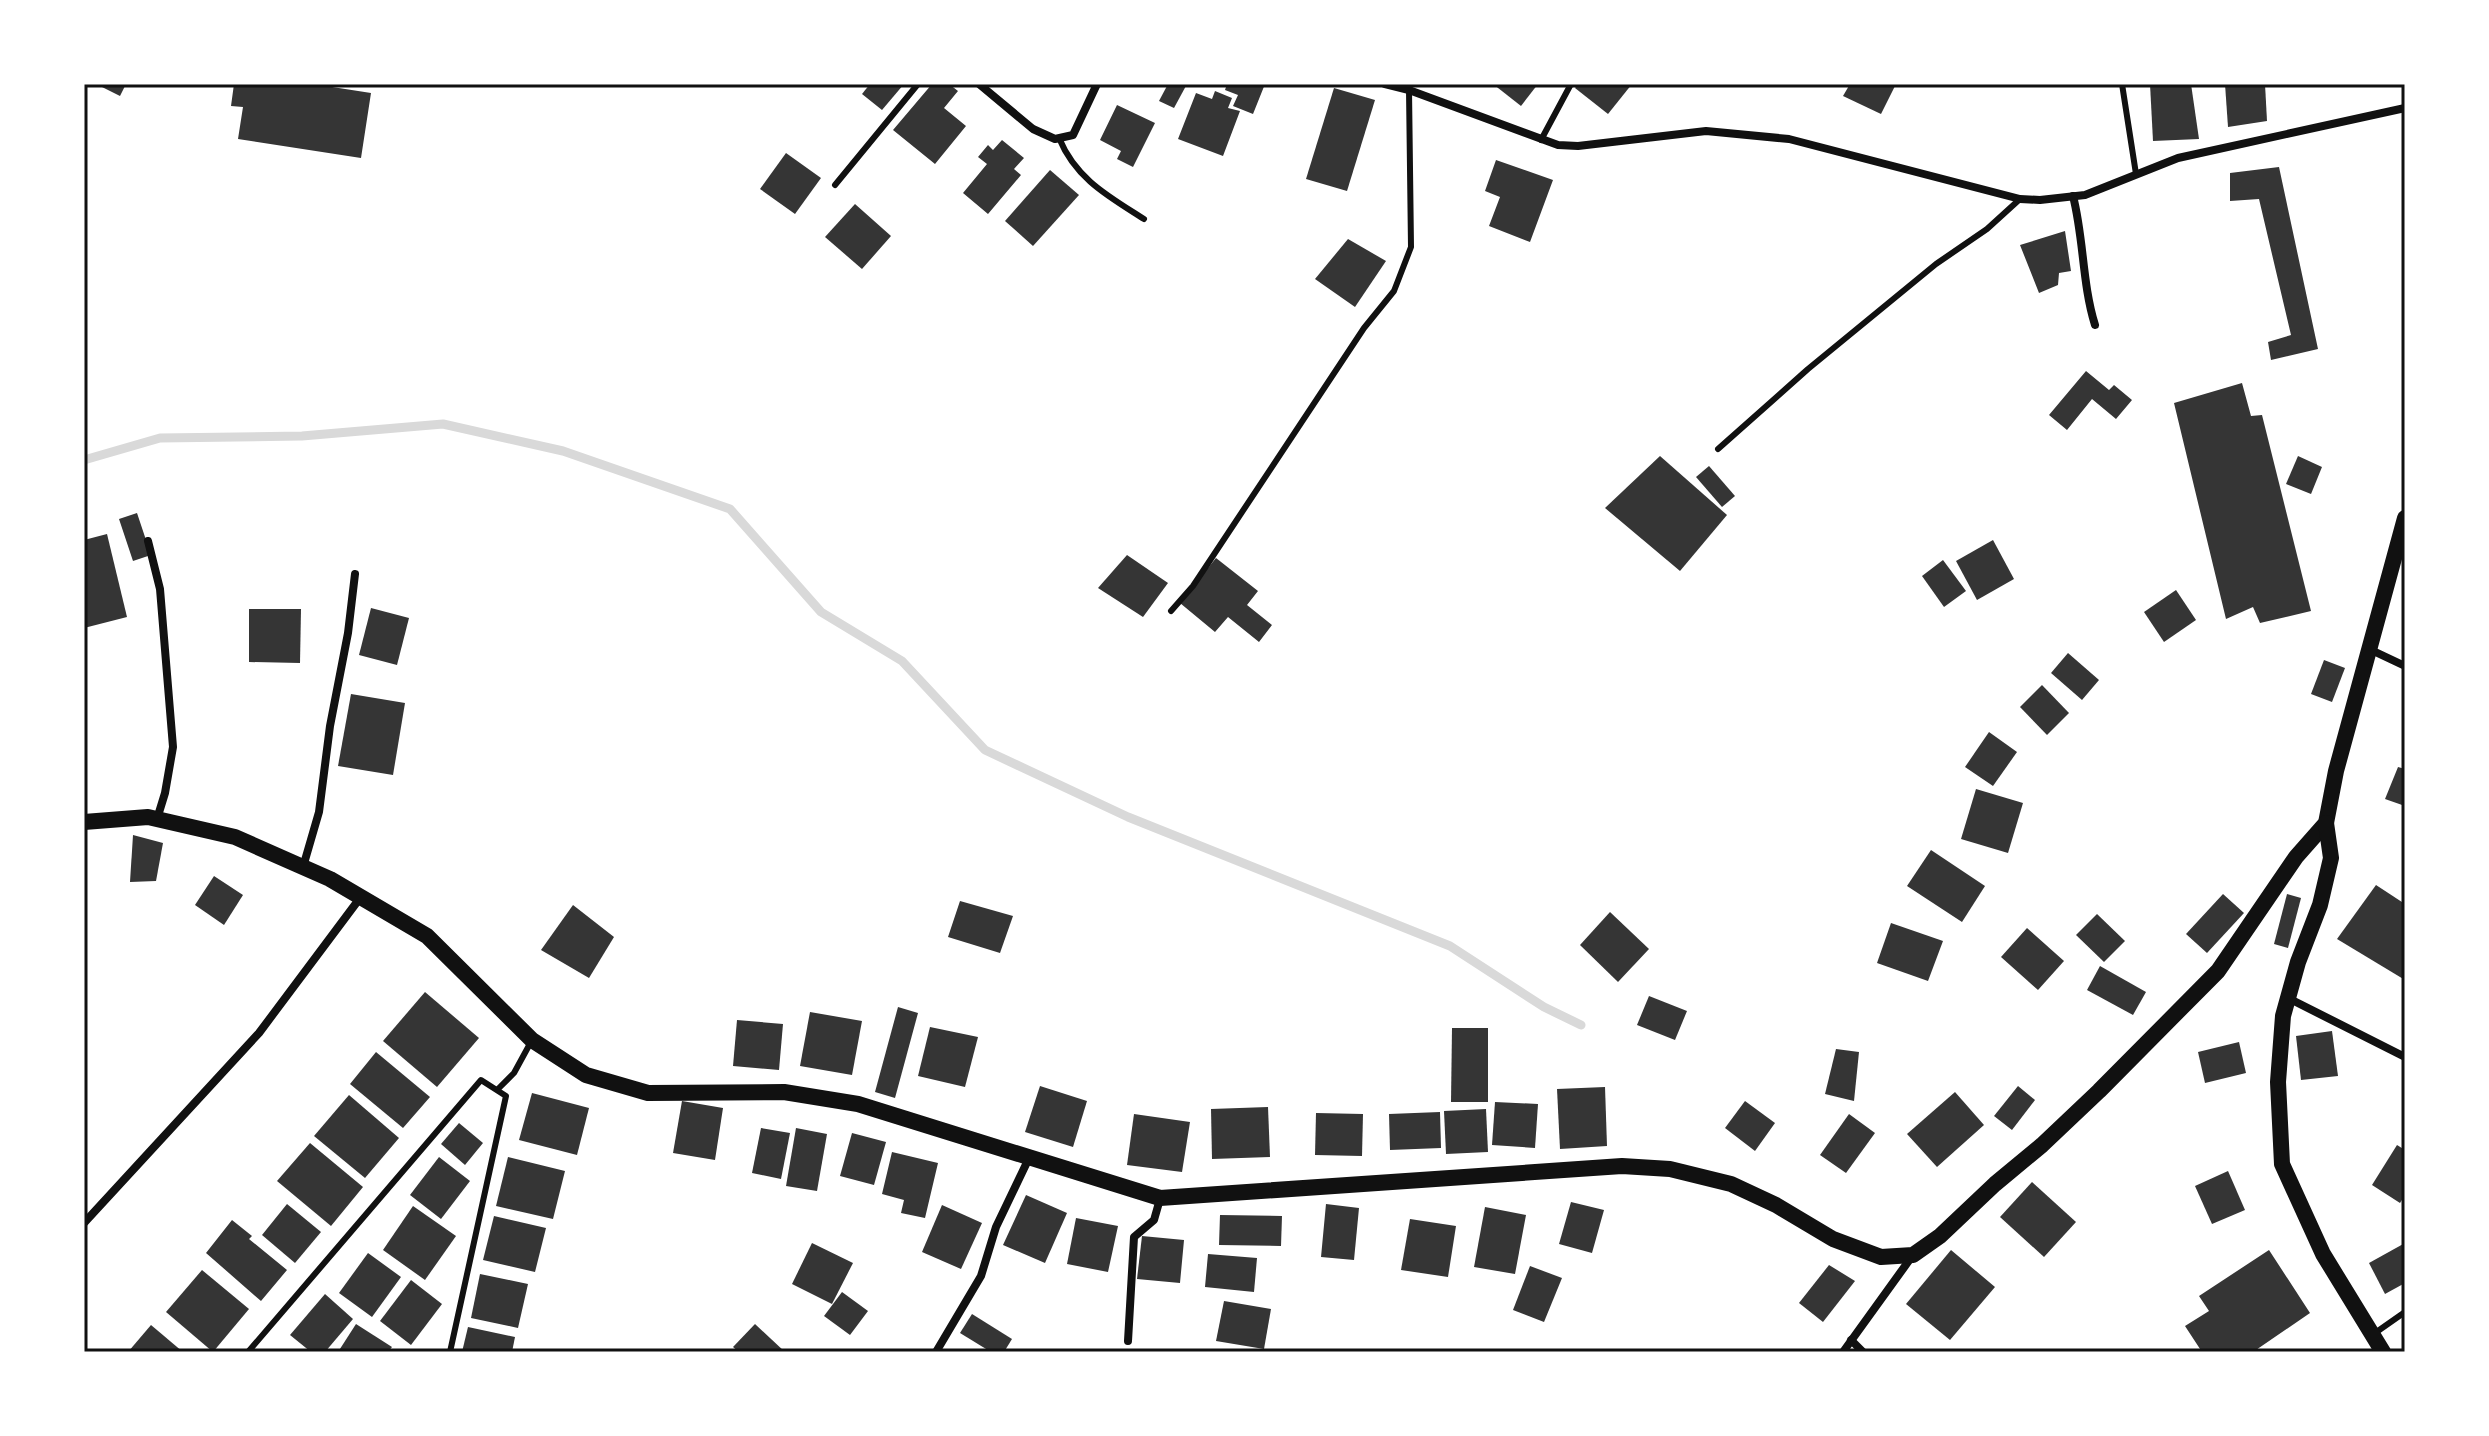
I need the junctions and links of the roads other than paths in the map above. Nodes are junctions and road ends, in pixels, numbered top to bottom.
1 (918, 84) edge
2 (979, 84) edge
3 (1097, 84) edge
4 (1385, 84) edge
5 (1571, 84) edge
6 (2122, 84) edge
7 (1409, 90) junction
8 (2405, 108) edge
9 (1059, 138) junction
10 (1541, 140) junction
11 (2136, 174) junction
12 (835, 185) dead end
13 (2073, 196) junction
14 (2020, 199) junction
15 (1144, 219) dead end
16 (2095, 325) dead end
17 (1718, 449) dead end
18 (2405, 518) edge
19 (148, 541) dead end
20 (355, 574) dead end
21 (1171, 611) dead end
22 (2369, 649) junction
23 (2405, 666) edge
24 (157, 819) junction
25 (84, 822) edge
26 (2326, 823) junction
27 (303, 867) junction
28 (361, 897) junction
29 (2288, 998) junction
30 (532, 1040) junction
31 (2405, 1057) edge
32 (498, 1089) junction
33 (1029, 1158) junction
34 (1160, 1198) junction
35 (84, 1223) edge
36 (1913, 1255) junction
37 (2405, 1312) edge
38 (2372, 1335) junction
39 (1851, 1340) junction
40 (1128, 1341) dead end
41 (248, 1352) edge
42 (450, 1352) edge
43 (936, 1352) edge
44 (1843, 1352) edge
45 (1863, 1352) edge
46 (2383, 1352) edge

1 - 12 lane
2 - 9 street
3 - 9 street
4 - 7 street
5 - 10 lane
6 - 11 lane
7 - 10 street
7 - 21 lane
8 - 11 street
9 - 15 lane
10 - 14 street
11 - 13 street
13 - 14 street
13 - 16 street
14 - 17 lane
18 - 22 main road
19 - 24 street
20 - 27 street
22 - 23 street
22 - 26 main road
24 - 25 main road
24 - 27 main road
26 - 29 main road
26 - 36 main road
27 - 28 main road
28 - 30 main road
28 - 35 street
29 - 31 street
29 - 38 main road
30 - 32 lane
30 - 33 main road
32 - 41 lane
32 - 42 lane
33 - 34 main road
33 - 43 street
34 - 36 main road
34 - 40 street
36 - 39 street
37 - 38 lane
38 - 46 main road
39 - 44 street
39 - 45 street

